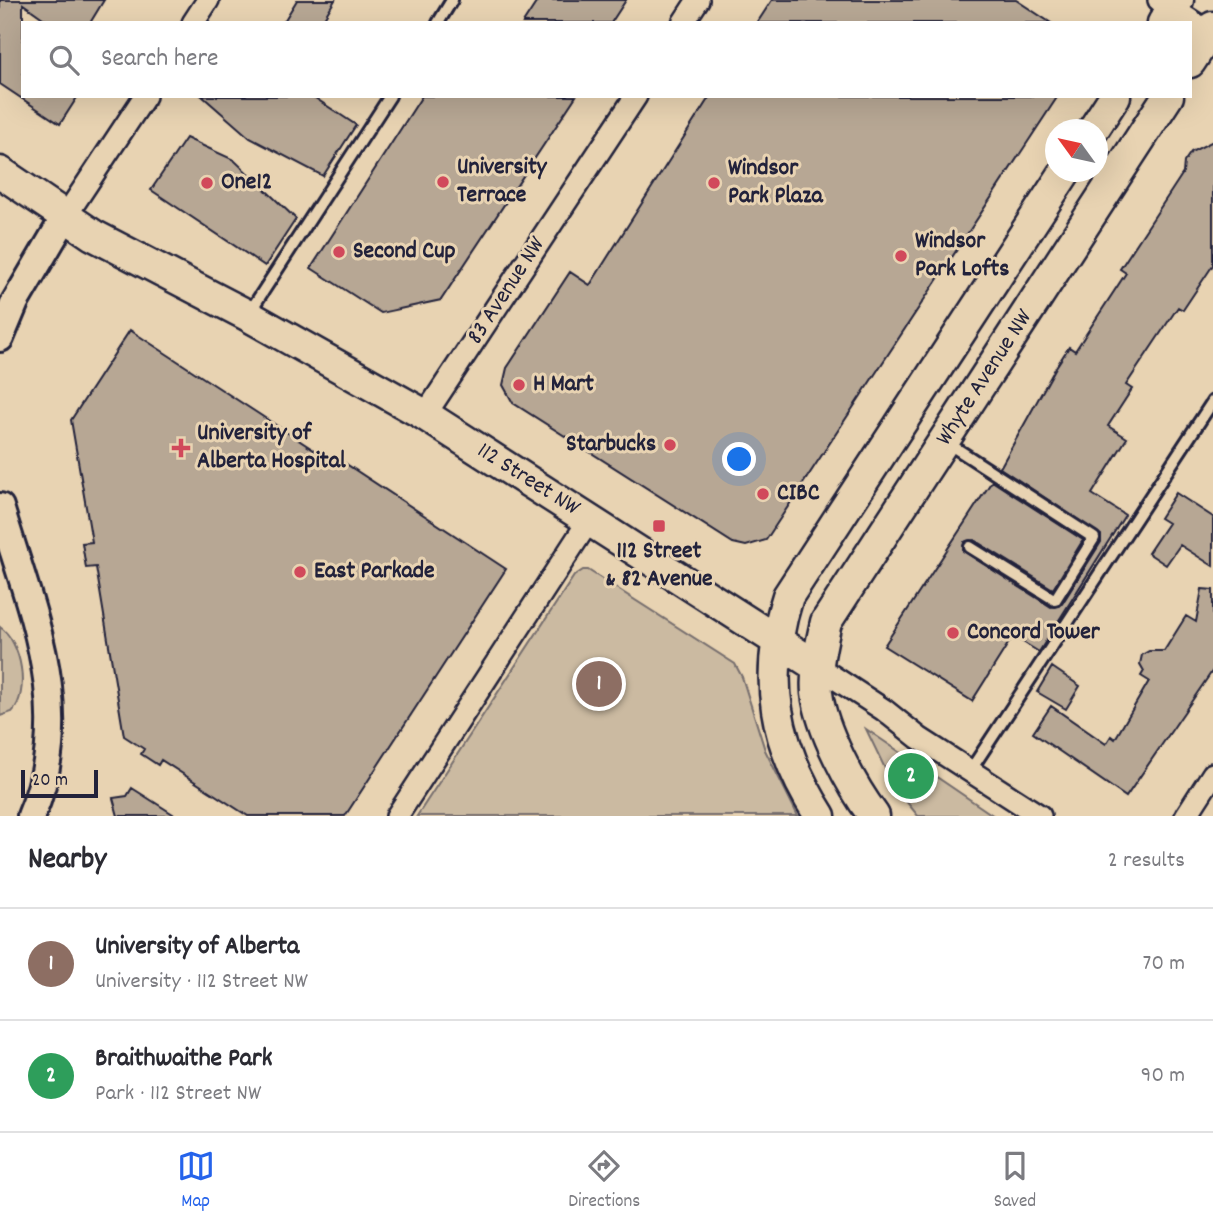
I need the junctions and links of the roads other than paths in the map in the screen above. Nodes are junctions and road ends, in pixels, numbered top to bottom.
1 (208, 0) edge
2 (453, 0) edge
3 (698, 0) edge
4 (1168, 8) edge
5 (194, 21) edge
6 (439, 21) edge
7 (684, 21) edge
8 (1212, 31) edge
9 (1192, 59) edge
10 (144, 98) edge
11 (389, 98) edge
12 (635, 98) edge
13 (1114, 98) edge
14 (1167, 98) edge
15 (1100, 119) edge
16 (0, 172) edge
17 (1058, 182) edge
18 (65, 217) junction
19 (247, 315) junction
20 (0, 338) edge
21 (1213, 401) edge
22 (425, 415) junction
23 (944, 441) junction
24 (0, 507) edge
25 (590, 519) junction
26 (970, 547) dead end
27 (776, 640) junction
28 (818, 667) junction
29 (970, 771) junction
30 (1213, 774) edge
31 (31, 816) edge
32 (397, 816) edge
33 (820, 816) edge
34 (874, 816) edge
35 (1040, 816) edge
36 (1186, 816) edge

1 - 5 street
2 - 6 lane
3 - 7 street
4 - 8 street
8 - 9 main road
10 - 18 street
11 - 19 lane
12 - 22 street, 83 Avenue NW
13 - 15 main road
14 - 23 main road, Whyte Avenue NW
16 - 18 main road, 112 Street NW
17 - 27 main road, Whyte Avenue NW
18 - 19 main road, 112 Street NW
18 - 20 street
19 - 22 main road, 112 Street NW
21 - 29 lane
22 - 25 main road, 112 Street NW
23 - 26 lane
23 - 28 main road, Whyte Avenue NW
24 - 31 street
25 - 27 main road, 112 Street NW
25 - 32 street
27 - 28 main road, 112 Street NW
27 - 33 main road, Whyte Avenue NW
28 - 29 street, 112 Street NW
28 - 34 main road, Whyte Avenue NW
29 - 35 street, 112 Street NW
30 - 36 street

